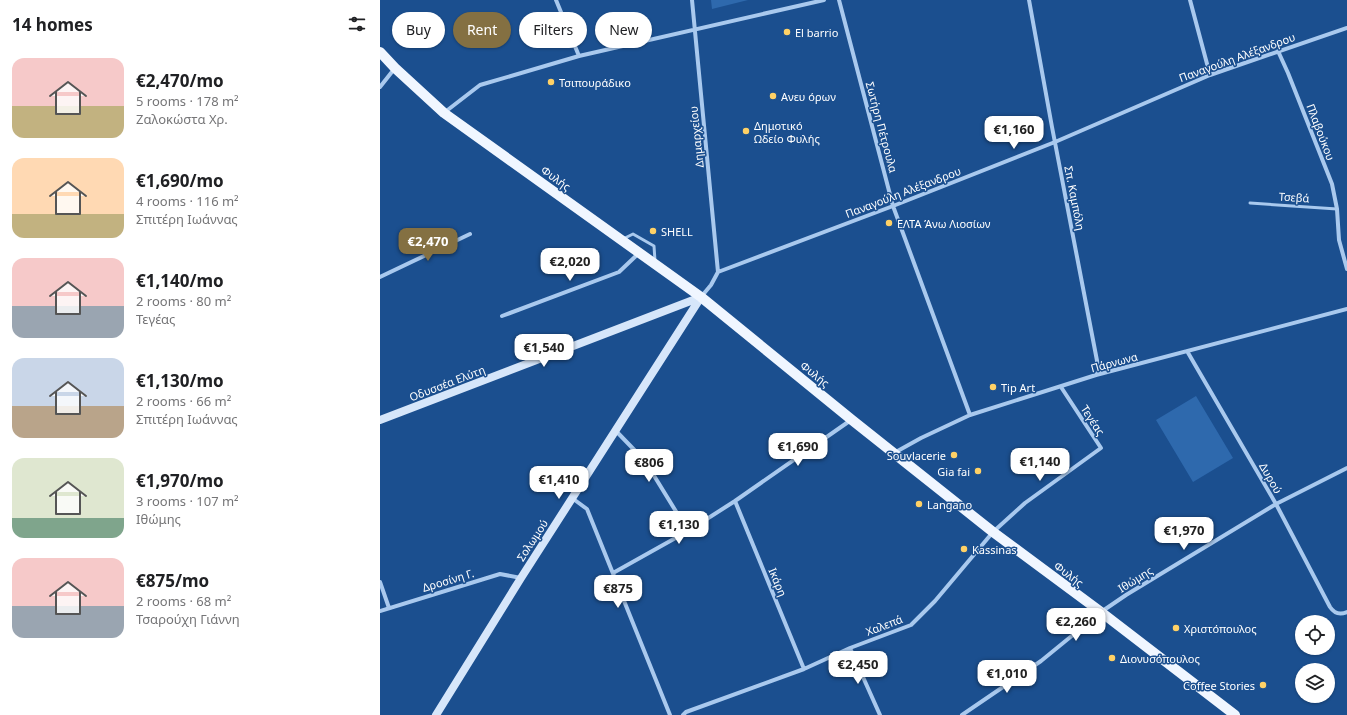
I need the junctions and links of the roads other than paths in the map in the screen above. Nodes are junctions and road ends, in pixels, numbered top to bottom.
1 (556, 0) edge
2 (692, 0) edge
3 (824, 0) edge
4 (839, 0) edge
5 (1029, 0) edge
6 (1190, 0) edge
7 (1347, 28) edge
8 (694, 29) junction
9 (1278, 51) junction
10 (380, 52) edge
11 (579, 56) junction
12 (395, 68) junction
13 (1210, 75) junction
14 (380, 87) edge
15 (444, 113) junction
16 (1054, 142) junction
17 (1250, 203) dead end
18 (893, 206) junction
19 (1337, 208) junction
20 (470, 234) dead end
21 (621, 240) junction
22 (640, 253) junction
23 (655, 264) junction
24 (1347, 268) edge
25 (718, 272) junction
26 (380, 276) edge
27 (701, 297) junction
28 (1347, 309) edge
29 (502, 316) dead end
30 (1187, 352) junction
31 (1096, 375) junction
32 (1061, 387) junction
33 (970, 415) junction
34 (380, 420) edge
35 (852, 420) junction
36 (616, 431) junction
37 (894, 454) junction
38 (1347, 468) edge
39 (572, 498) junction
40 (735, 501) junction
41 (1276, 504) junction
42 (688, 531) junction
43 (993, 532) junction
44 (612, 573) junction
45 (521, 578) junction
46 (380, 582) edge
47 (389, 608) junction
48 (380, 611) edge
49 (1101, 612) junction
50 (1347, 612) edge
51 (850, 648) junction
52 (804, 669) junction
53 (436, 715) edge
54 (670, 715) edge
55 (683, 715) edge
56 (880, 715) edge
57 (962, 715) edge
58 (1235, 715) edge

1 - 11 street
2 - 8 street, Δημαρχείου
3 - 8 street
4 - 18 street, Σωτήρη Πέτρουλα
5 - 16 street, Σπ. Καμπόλη
6 - 13 street
7 - 9 street, Παναγούλη Αλέξανδρου
8 - 11 street
8 - 25 street, Δημαρχείου
9 - 13 street, Παναγούλη Αλέξανδρου
9 - 19 street, Πλαβούκου
10 - 12 main road, Φυλής
11 - 15 street
12 - 14 street
12 - 15 main road, Φυλής
13 - 16 street, Παναγούλη Αλέξανδρου
15 - 21 main road, Φυλής
16 - 18 street, Παναγούλη Αλέξανδρου
16 - 31 street, Σπ. Καμπόλη
17 - 19 lane, Τσεβά
18 - 25 street, Παναγούλη Αλέξανδρου
18 - 33 street, Σωτήρη Πέτρουλα
19 - 24 street, Πλαβούκου
20 - 26 street
21 - 22 main road, Φυλής
21 - 23 lane
22 - 23 main road, Φυλής
22 - 29 street
23 - 27 main road, Φυλής
25 - 27 street
27 - 34 street, Οδυσσέα Ελύτη
27 - 35 main road, Φυλής
27 - 36 street, Σολωμού
28 - 30 street, Πάρνωνα
30 - 31 street, Πάρνωνα
30 - 41 street, Δυρού
31 - 32 street, Πάρνωνα
32 - 33 street, Πάρνωνα
32 - 43 street, Τεγέας
33 - 37 street, Πάρνωνα
35 - 37 main road, Φυλής
35 - 40 street
36 - 39 street, Σολωμού
36 - 42 street
37 - 43 main road, Φυλής
38 - 41 street, Ιθώμης
39 - 44 street
39 - 45 street, Σολωμού
40 - 42 street
40 - 52 street, Ικάρη
41 - 49 street, Ιθώμης
41 - 50 street, Δυρού
42 - 44 street
43 - 49 main road, Φυλής
43 - 51 street, Χαλεπά
44 - 54 street
45 - 47 street, Δροσίνη Γ.
45 - 53 street, Σολωμού
46 - 47 street
47 - 48 street, Δροσίνη Γ.
49 - 57 street, Ιθώμης
49 - 58 main road, Φυλής
51 - 52 street, Χαλεπά
51 - 56 street
52 - 55 street, Χαλεπά

